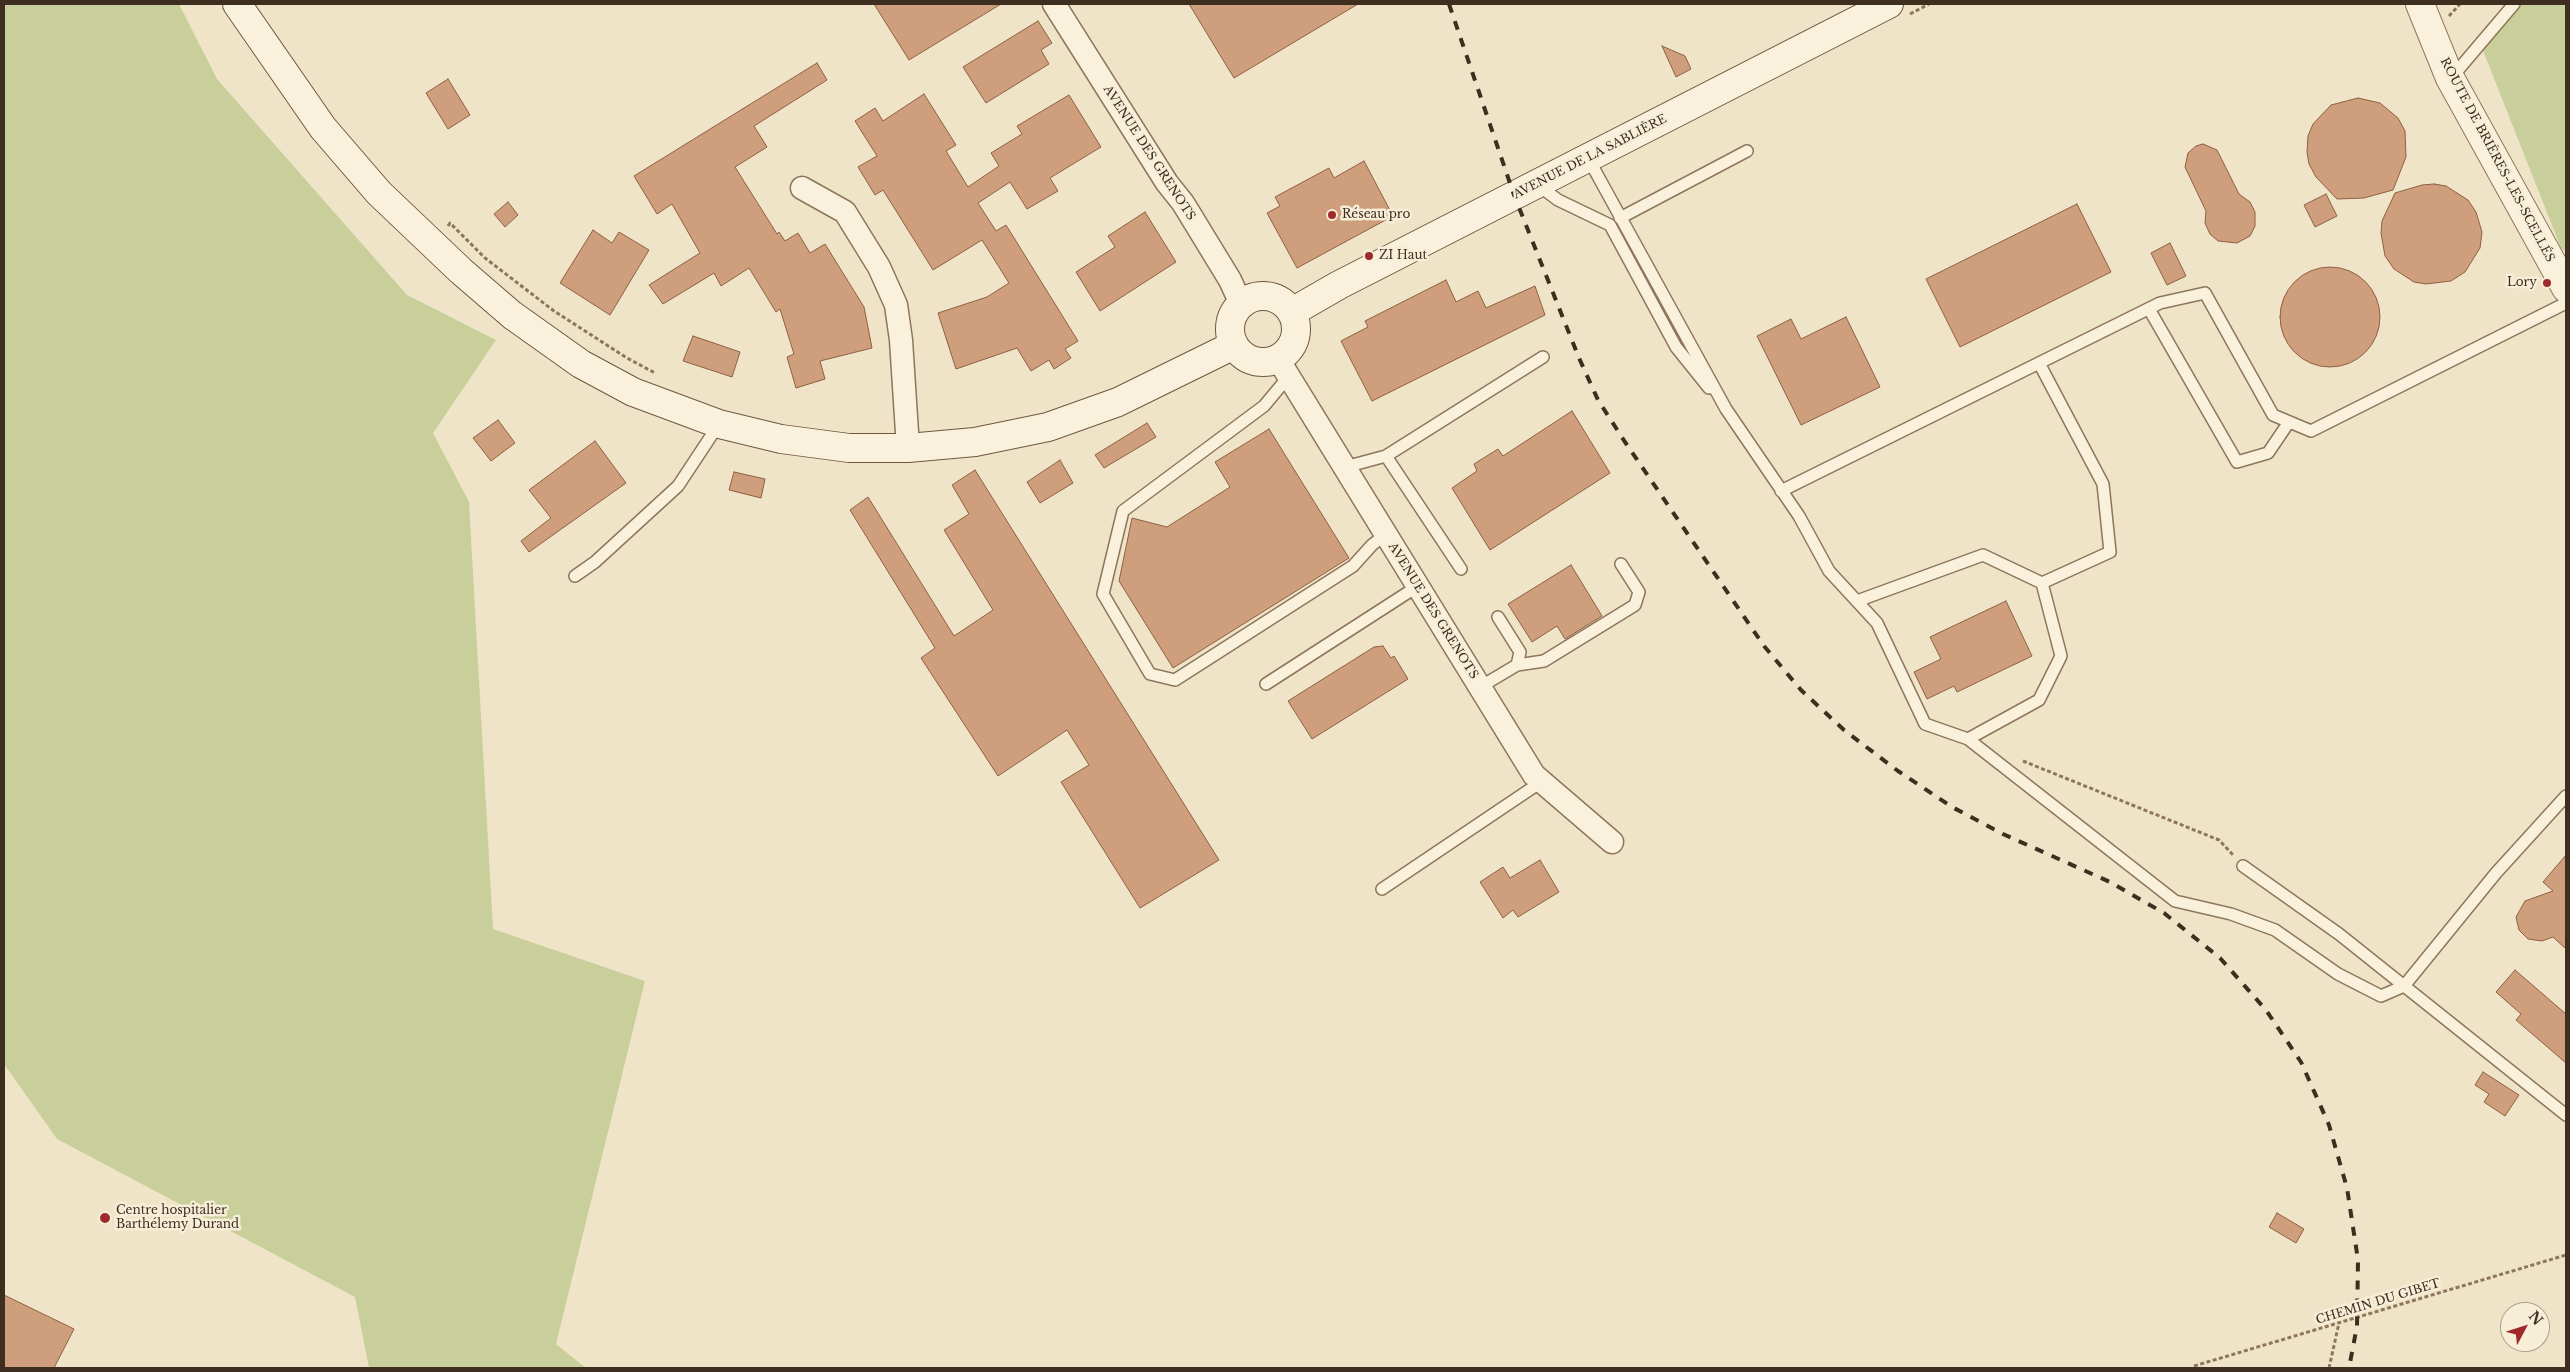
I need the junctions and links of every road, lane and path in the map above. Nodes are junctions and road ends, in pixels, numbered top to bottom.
1 (237, 4) edge
2 (1054, 4) edge
3 (1889, 4) edge
4 (2420, 4) edge
5 (2514, 4) edge
6 (2450, 78) junction
7 (1747, 151) dead end
8 (1588, 158) junction
9 (1536, 184) junction
10 (802, 188) dead end
11 (1620, 218) junction
12 (431, 244) junction
13 (2566, 288) edge
14 (2566, 303) edge
15 (1241, 304) junction
16 (2149, 309) junction
17 (1292, 312) junction
18 (1234, 345) junction
19 (1543, 357) dead end
20 (2039, 363) junction
21 (1284, 368) junction
22 (657, 374) dead end
23 (1726, 409) junction
24 (2289, 422) junction
25 (719, 424) junction
26 (908, 448) junction
27 (1386, 456) junction
28 (1345, 467) junction
29 (1781, 491) junction
30 (1386, 534) junction
31 (1621, 564) dead end
32 (1461, 569) dead end
33 (575, 576) dead end
34 (2042, 583) junction
35 (1418, 586) junction
36 (1857, 601) junction
37 (1498, 617) dead end
38 (1517, 665) junction
39 (1266, 684) dead end
40 (1480, 687) junction
41 (1968, 739) junction
42 (2022, 760) dead end
43 (1541, 782) junction
44 (2566, 796) edge
45 (1612, 842) dead end
46 (2243, 866) joint
47 (1382, 889) dead end
48 (2404, 986) junction
49 (2566, 1115) edge
50 (2566, 1255) edge
51 (2339, 1323) junction
52 (2194, 1366) dead end
53 (2329, 1368) edge

1 - 12 main road
2 - 15 street, AVENUE DES GRENOTS
3 - 8 main road, AVENUE DE LA SABLIÈRE
4 - 6 main road, ROUTE DE BRIÈRES-LES-SCELLÉS
5 - 6 lane
6 - 13 main road, ROUTE DE BRIÈRES-LES-SCELLÉS
7 - 11 lane
8 - 9 main road, AVENUE DE LA SABLIÈRE
8 - 11 lane
9 - 17 main road, AVENUE DE LA SABLIÈRE
9 - 23 lane
10 - 26 street
11 - 23 lane
12 - 22 path
12 - 25 main road
14 - 24 lane
15 - 17 main road
15 - 18 main road
16 - 20 lane
16 - 24 lane
16 - 24 lane
17 - 21 main road
18 - 21 main road
18 - 26 main road
19 - 27 lane
20 - 29 lane
20 - 34 lane
21 - 28 street, AVENUE DES GRENOTS
21 - 30 lane
23 - 29 lane
25 - 26 main road
25 - 33 lane
27 - 28 lane
27 - 32 lane
28 - 30 street, AVENUE DES GRENOTS
29 - 36 lane
30 - 35 street, AVENUE DES GRENOTS
31 - 38 lane
34 - 36 lane
34 - 41 lane
35 - 39 lane
35 - 40 street, AVENUE DES GRENOTS
36 - 41 lane
37 - 38 lane
38 - 40 lane
40 - 43 street, AVENUE DES GRENOTS
41 - 48 lane
42 - 46 path
43 - 45 street, AVENUE DES GRENOTS
43 - 47 lane
44 - 48 lane
46 - 48 lane
48 - 49 lane
50 - 51 path, CHEMIN DU GIBET
51 - 52 path, CHEMIN DU GIBET
51 - 53 path

